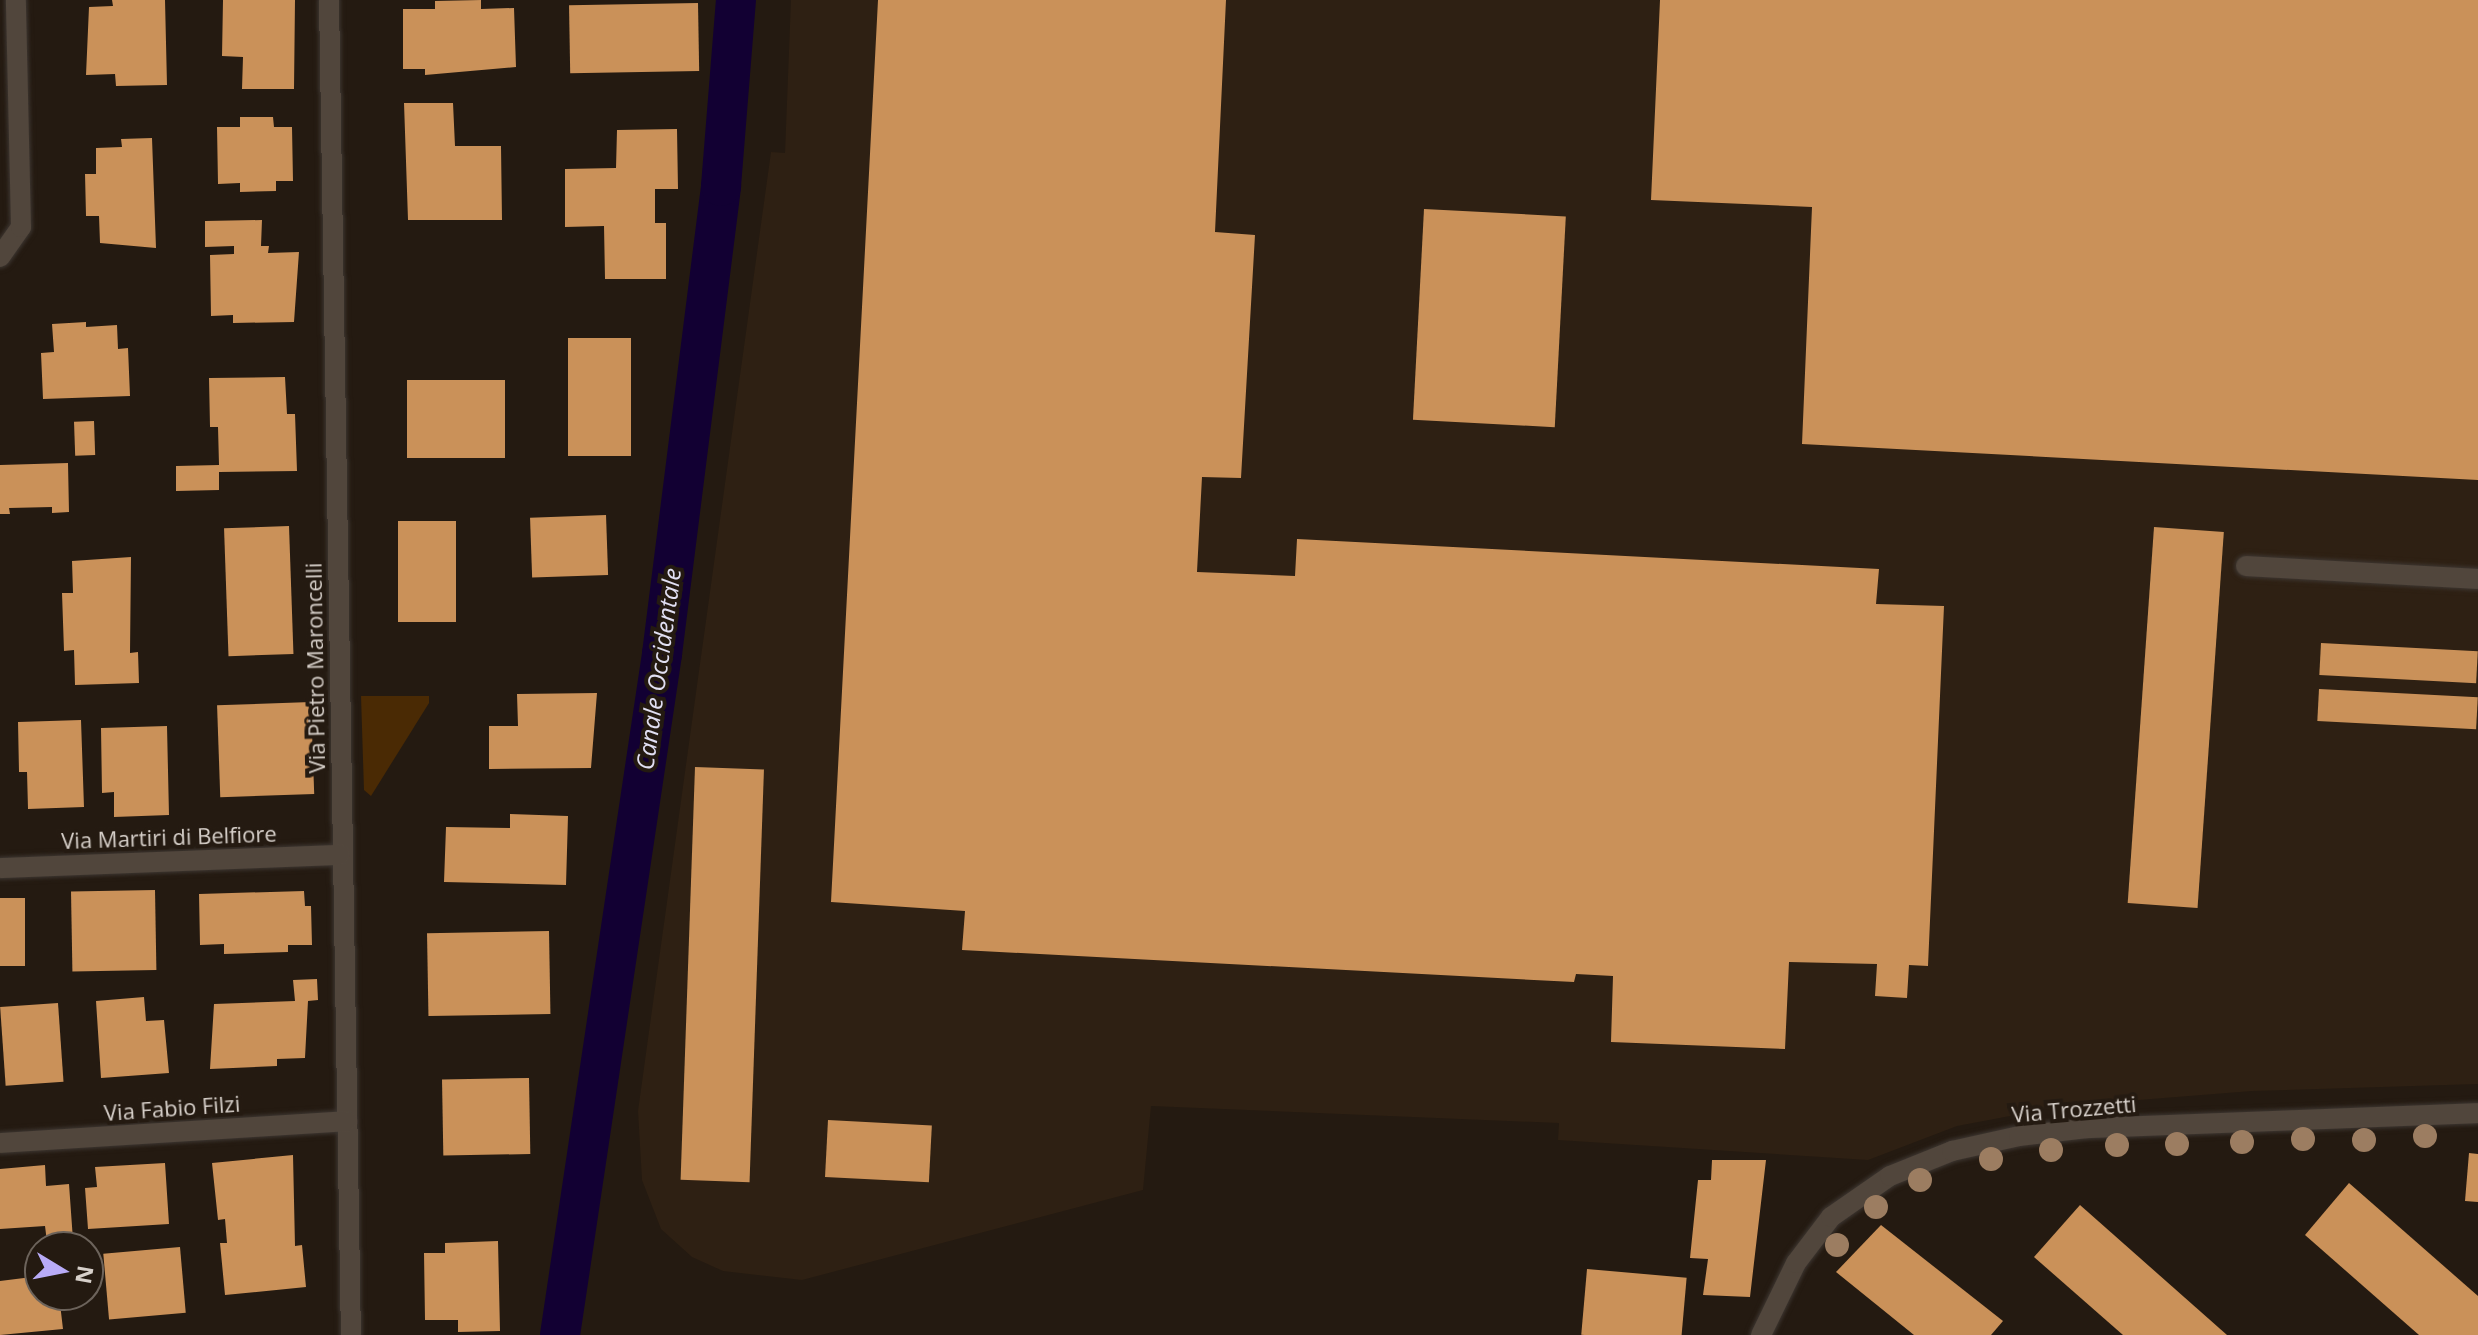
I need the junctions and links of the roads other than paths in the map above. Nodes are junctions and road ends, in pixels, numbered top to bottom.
1 (16, 0) edge
2 (329, 0) edge
3 (0, 257) edge
4 (2246, 566) dead end
5 (2478, 579) edge
6 (340, 855) junction
7 (0, 868) edge
8 (2478, 1113) edge
9 (347, 1121) junction
10 (0, 1143) edge
11 (351, 1335) edge
12 (1761, 1335) edge

1 - 3 street
2 - 6 street, Via Pietro Maroncelli
4 - 5 street
6 - 7 street, Via Martiri di Belfiore
6 - 9 street, Via Pietro Maroncelli
8 - 12 street, Via Trozzetti
9 - 10 street, Via Fabio Filzi
9 - 11 street, Via Pietro Maroncelli

